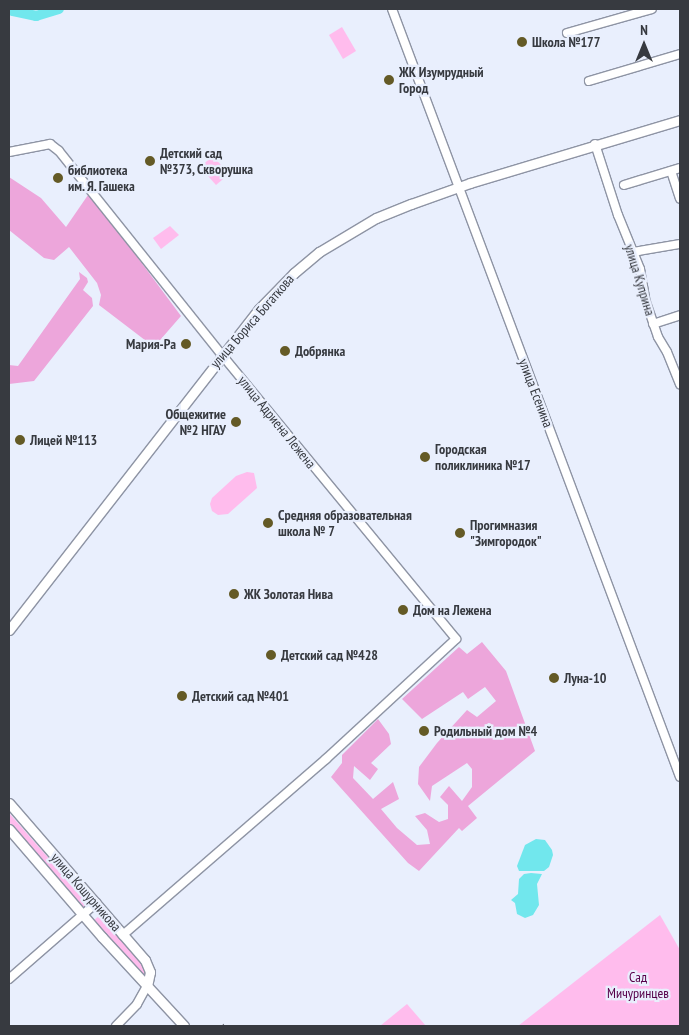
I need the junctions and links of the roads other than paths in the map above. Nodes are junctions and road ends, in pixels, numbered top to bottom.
1 (392, 9) edge
2 (652, 9) edge
3 (567, 33) dead end
4 (680, 54) edge
5 (590, 81) dead end
6 (680, 120) edge
7 (595, 144) junction
8 (9, 152) edge
9 (680, 168) edge
10 (671, 171) junction
11 (624, 186) dead end
12 (458, 187) junction
13 (680, 199) edge
14 (680, 244) edge
15 (633, 252) junction
16 (680, 315) edge
17 (653, 324) junction
18 (222, 355) junction
19 (678, 371) edge
20 (680, 384) edge
21 (9, 630) edge
22 (680, 777) edge
23 (9, 803) edge
24 (9, 829) edge
25 (96, 903) junction
26 (84, 915) junction
27 (124, 934) junction
28 (9, 979) edge
29 (147, 986) junction
30 (116, 1026) edge
31 (184, 1026) edge

1 - 12 street, улица Есенина
2 - 3 street
4 - 5 street
6 - 7 main road, улица Бориса Богаткова
7 - 12 main road, улица Бориса Богаткова
7 - 15 street, улица Куприна
8 - 18 street, улица Адриена Лежена
9 - 10 street
10 - 11 street
10 - 13 street
12 - 18 main road, улица Бориса Богаткова
12 - 22 street, улица Есенина
14 - 15 street
15 - 17 street, улица Куприна
16 - 17 street
17 - 19 street, улица Куприна
18 - 21 main road, улица Бориса Богаткова
18 - 27 street, улица Адриена Лежена
19 - 20 street, улица Куприна
23 - 25 main road, улица Кошурникова
24 - 26 main road, улица Кошурникова
25 - 26 street
25 - 27 main road, улица Кошурникова
26 - 28 street
26 - 29 main road, улица Кошурникова
27 - 29 main road, улица Кошурникова
29 - 30 street
29 - 31 main road, улица Кошурникова

